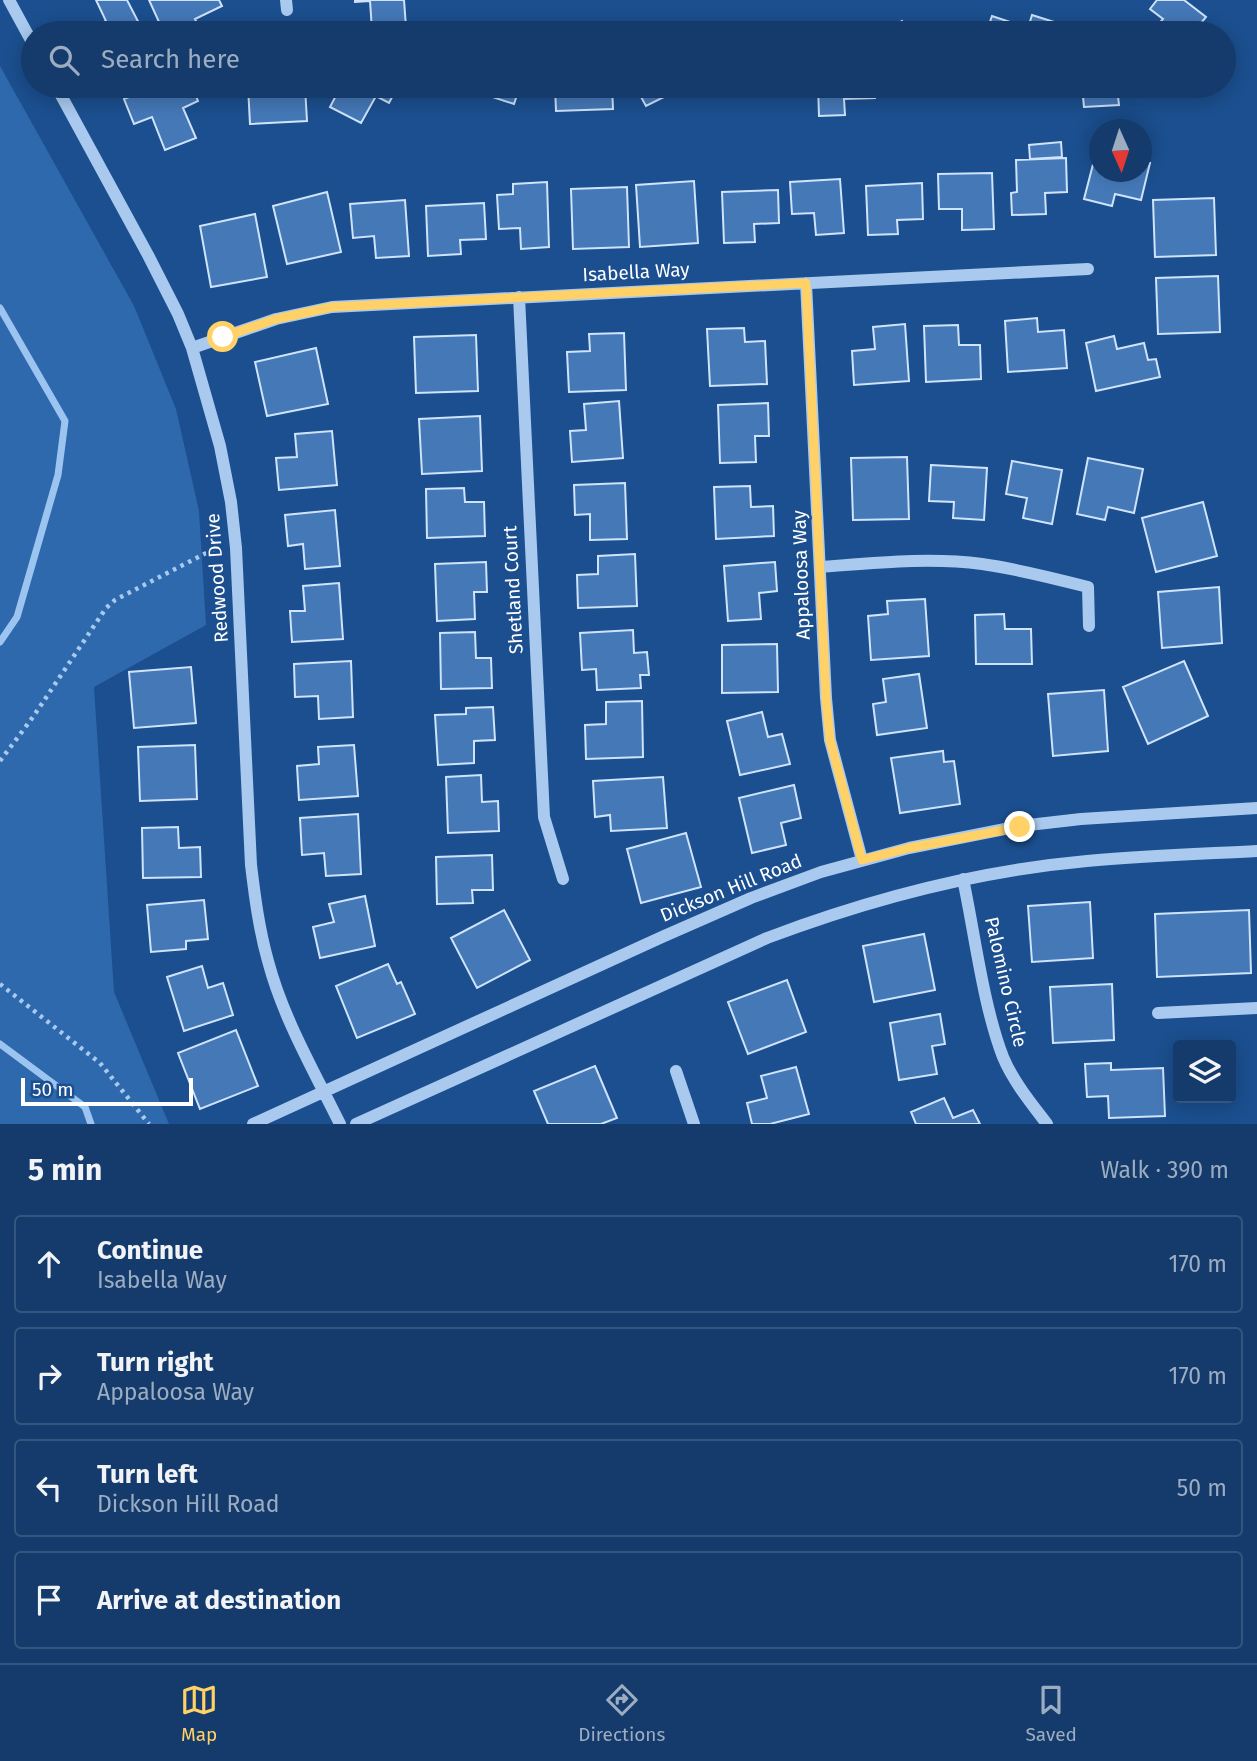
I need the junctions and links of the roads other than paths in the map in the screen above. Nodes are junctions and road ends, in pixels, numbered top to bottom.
1 (9, 0) edge
2 (21, 22) edge
3 (63, 98) edge
4 (1088, 269) dead end
5 (806, 283) junction
6 (519, 296) junction
7 (192, 348) junction
8 (820, 567) junction
9 (1089, 626) dead end
10 (1257, 808) edge
11 (1257, 851) edge
12 (862, 860) junction
13 (563, 879) dead end
14 (963, 879) junction
15 (1257, 1008) edge
16 (1158, 1013) dead end
17 (676, 1071) dead end
18 (324, 1092) junction
19 (253, 1124) edge
20 (340, 1124) edge
21 (356, 1124) edge
22 (694, 1124) edge
23 (1047, 1124) edge

1 - 2 street
3 - 7 street, Redwood Drive
4 - 5 street, Isabella Way
5 - 6 street, Isabella Way
5 - 8 street, Appaloosa Way
6 - 7 street, Isabella Way
6 - 13 street, Shetland Court
7 - 18 street, Redwood Drive
8 - 9 street
8 - 12 street, Appaloosa Way
10 - 12 street, Dickson Hill Road
11 - 14 street
12 - 18 street, Dickson Hill Road
14 - 21 street
14 - 23 street, Palomino Circle
15 - 16 street
17 - 22 street
18 - 19 street, Dickson Hill Road
18 - 20 street

